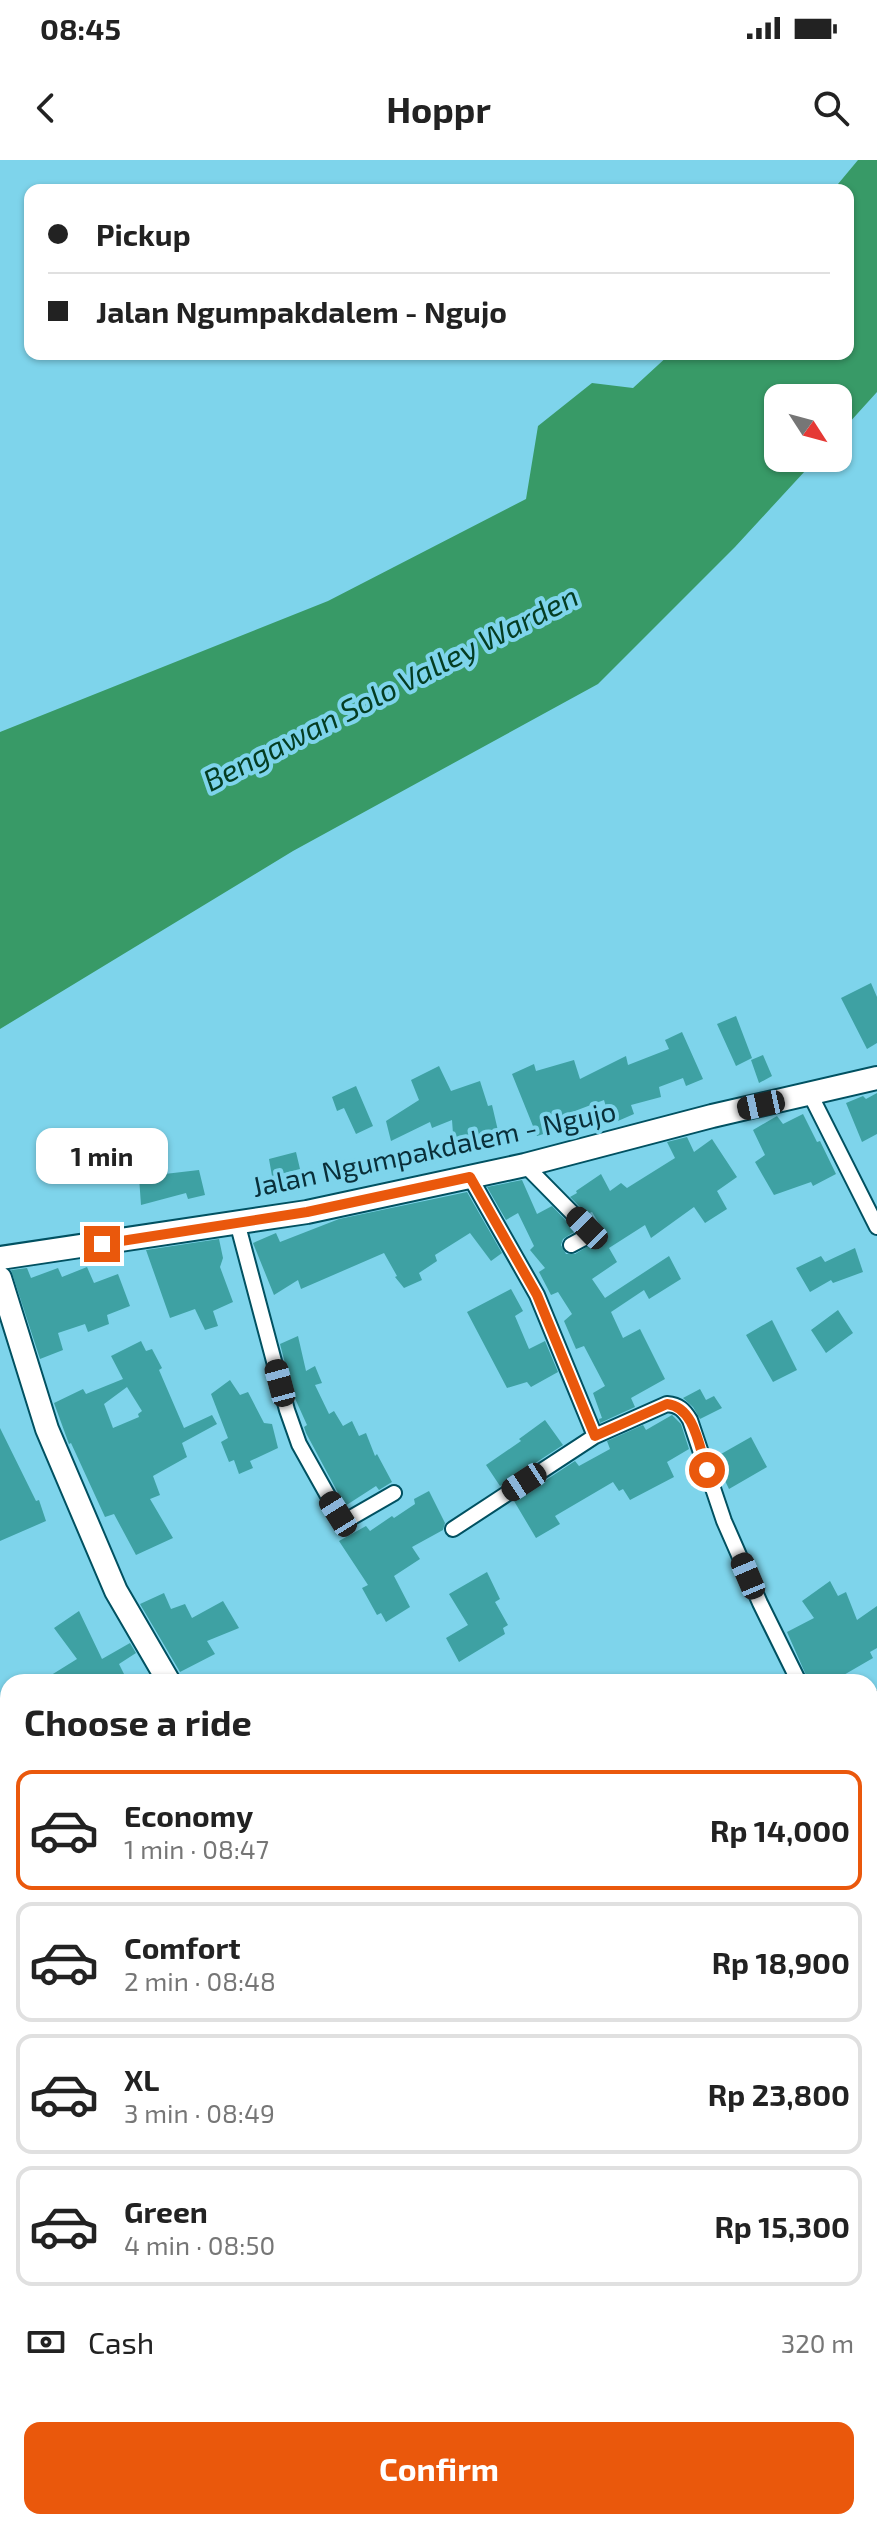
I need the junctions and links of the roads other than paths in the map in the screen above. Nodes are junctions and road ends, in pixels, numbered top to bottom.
1 (877, 1078) edge
2 (810, 1094) junction
3 (525, 1165) junction
4 (470, 1177) junction
5 (237, 1222) junction
6 (877, 1227) edge
7 (571, 1245) dead end
8 (0, 1258) edge
9 (0, 1278) edge
10 (595, 1436) junction
11 (394, 1493) dead end
12 (453, 1529) dead end
13 (164, 1674) edge
14 (795, 1674) edge

1 - 2 street, Jalan Ngumpakdalem - Ngujo
2 - 3 street, Jalan Ngumpakdalem - Ngujo
2 - 6 street
3 - 4 street, Jalan Ngumpakdalem - Ngujo
3 - 7 street
4 - 5 street, Jalan Ngumpakdalem - Ngujo
4 - 10 street
5 - 8 street, Jalan Ngumpakdalem - Ngujo
5 - 11 street
9 - 13 street
10 - 12 street
10 - 14 street

